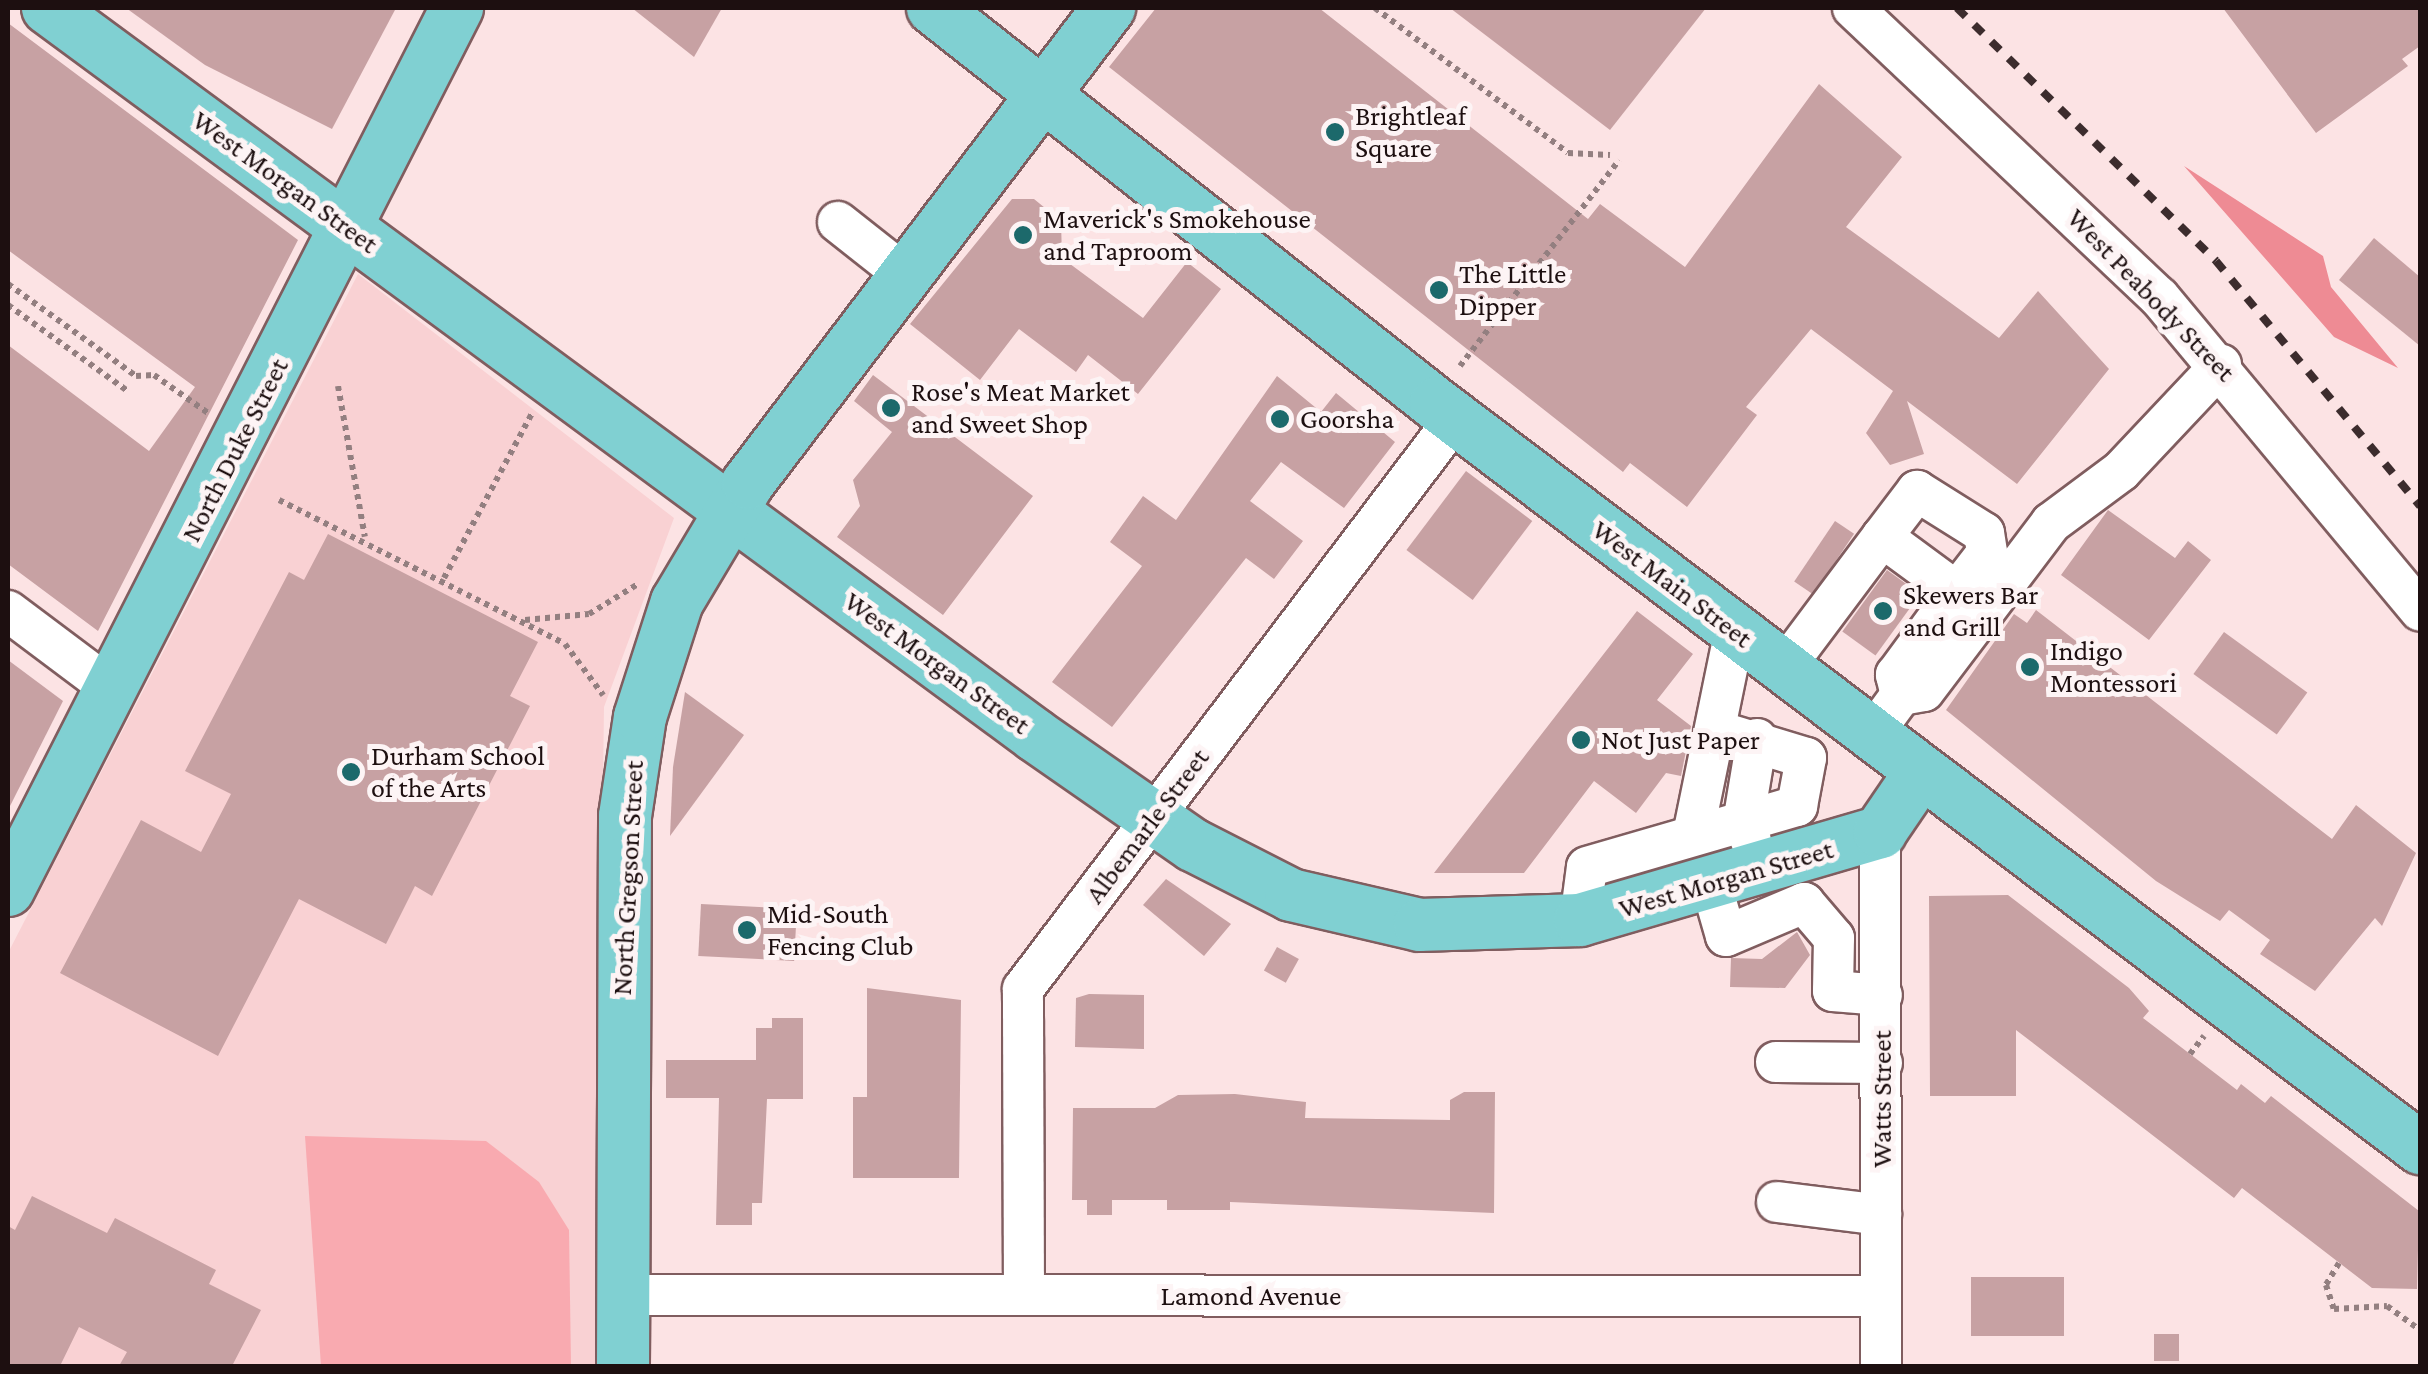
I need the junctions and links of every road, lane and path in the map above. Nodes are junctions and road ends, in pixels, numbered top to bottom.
1 (48, 8) edge
2 (457, 8) edge
3 (933, 8) edge
4 (1109, 8) edge
5 (1375, 8) edge
6 (1852, 8) edge
7 (1042, 94) junction
8 (1610, 155) dead end
9 (1619, 160) dead end
10 (838, 222) dead end
11 (347, 229) junction
12 (905, 276) junction
13 (8, 284) edge
14 (8, 304) edge
15 (2221, 365) junction
16 (1460, 366) dead end
17 (338, 386) dead end
18 (130, 392) dead end
19 (536, 408) dead end
20 (218, 419) dead end
21 (1455, 419) junction
22 (279, 500) dead end
23 (730, 510) junction
24 (365, 536) junction
25 (1882, 536) junction
26 (444, 578) junction
27 (640, 583) dead end
28 (1957, 592) junction
29 (2420, 610) edge
30 (8, 611) edge
31 (524, 620) junction
32 (1735, 631) junction
33 (1799, 680) junction
34 (112, 689) junction
35 (604, 696) dead end
36 (1886, 715) junction
37 (1718, 731) junction
38 (1771, 742) junction
39 (1921, 772) junction
40 (1152, 817) junction
41 (1744, 818) junction
42 (1694, 830) junction
43 (1880, 832) junction
44 (1735, 876) junction
45 (8, 890) edge
46 (1580, 920) junction
47 (1882, 995) junction
48 (2204, 1035) dead end
49 (2190, 1054) dead end
50 (1776, 1062) dead end
51 (1882, 1062) junction
52 (2420, 1148) edge
53 (1776, 1202) dead end
54 (1882, 1215) junction
55 (2339, 1263) dead end
56 (622, 1295) junction
57 (1024, 1295) junction
58 (1881, 1296) junction
59 (2420, 1330) edge
60 (623, 1366) edge
61 (1881, 1366) edge

1 - 11 main road, West Morgan Street
2 - 11 main road, North Duke Street
3 - 7 main road, West Main Street
4 - 7 main road, North Gregson Street
5 - 8 path
6 - 15 street, West Peabody Street
7 - 12 main road, North Gregson Street
7 - 21 main road, West Main Street
9 - 16 path
10 - 12 street
11 - 23 main road, West Morgan Street
11 - 34 main road, North Duke Street
12 - 23 main road, North Gregson Street
13 - 20 path
14 - 18 path
15 - 29 street, West Peabody Street
15 - 36 street
17 - 24 path
19 - 26 path
21 - 32 main road, West Main Street
21 - 40 street, Albemarle Street
22 - 24 path
23 - 40 main road, West Morgan Street
23 - 56 main road, North Gregson Street
24 - 26 path
25 - 28 street
25 - 28 street
25 - 33 street
26 - 31 path
27 - 31 path
28 - 36 street
30 - 34 street
31 - 35 path
32 - 33 main road, West Main Street
32 - 37 street
33 - 36 main road, West Main Street
33 - 38 street
34 - 45 main road, North Duke Street
36 - 39 main road, West Main Street
37 - 38 street
37 - 42 street
38 - 41 street
39 - 43 main road
39 - 52 main road, West Main Street
40 - 46 main road, West Morgan Street
40 - 57 street, Albemarle Street
41 - 42 street
41 - 44 street
42 - 46 street
43 - 44 main road, West Morgan Street
43 - 47 street, Watts Street
44 - 46 main road, West Morgan Street
44 - 47 street
47 - 51 street, Watts Street
48 - 49 path
50 - 51 street
51 - 54 street, Watts Street
53 - 54 street
54 - 58 street, Watts Street
55 - 59 path
56 - 57 street, Lamond Avenue
56 - 60 main road, North Gregson Street
57 - 58 street, Lamond Avenue
58 - 61 street, Watts Street

